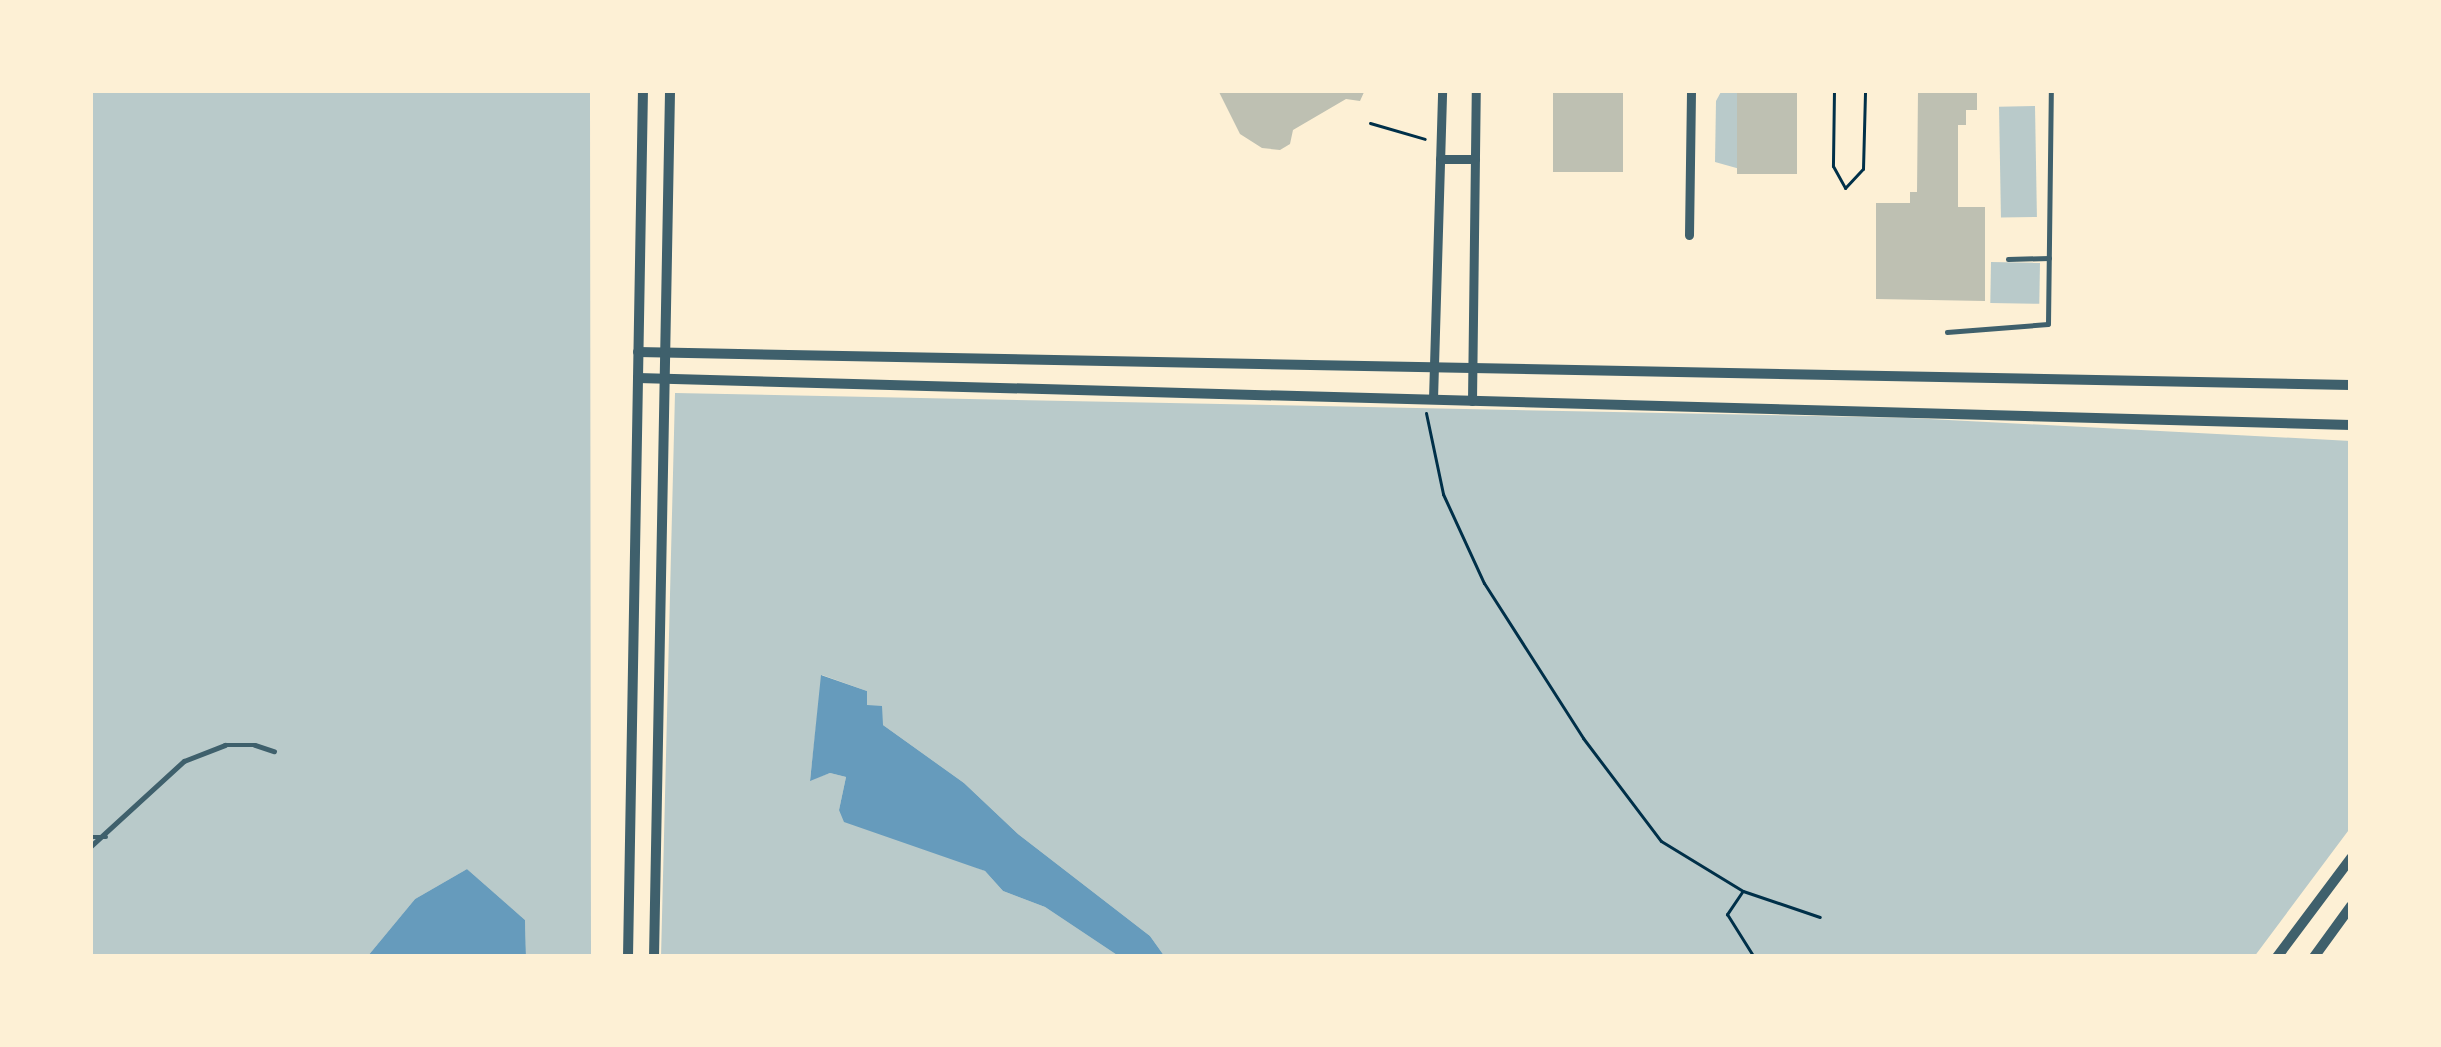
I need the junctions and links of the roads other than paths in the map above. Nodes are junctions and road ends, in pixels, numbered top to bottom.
1 (643, 90) edge
2 (670, 90) edge
3 (1442, 90) edge
4 (1476, 90) edge
5 (1691, 90) edge
6 (2051, 90) edge
7 (1440, 159) junction
8 (1474, 159) junction
9 (1689, 236) dead end
10 (2049, 258) junction
11 (2008, 259) dead end
12 (1947, 332) dead end
13 (638, 352) junction
14 (665, 352) junction
15 (1434, 367) junction
16 (1470, 368) junction
17 (638, 377) junction
18 (664, 378) junction
19 (2351, 385) edge
20 (1428, 399) junction
21 (1472, 400) junction
22 (2351, 425) edge
23 (274, 752) dead end
24 (90, 837) edge
25 (106, 837) junction
26 (90, 847) edge
27 (2351, 858) edge
28 (630, 860) junction
29 (655, 860) junction
30 (2320, 898) junction
31 (2348, 911) edge
32 (628, 957) edge
33 (653, 957) edge
34 (2277, 957) edge
35 (2314, 957) edge

1 - 13 street
2 - 14 street
3 - 7 street
4 - 8 street
5 - 9 street
6 - 10 lane
7 - 8 street
7 - 15 street
8 - 16 street
10 - 11 lane
10 - 12 lane
13 - 14 street
13 - 17 street
14 - 15 street
14 - 18 street
15 - 16 street
15 - 20 street
16 - 19 street
16 - 21 street
17 - 18 street
17 - 28 street
18 - 20 street
18 - 29 street
20 - 21 street
21 - 22 street
23 - 25 lane
24 - 25 lane
25 - 26 lane
27 - 30 street
28 - 29 street
28 - 32 street
29 - 33 street
30 - 31 street
30 - 34 street
31 - 35 street

